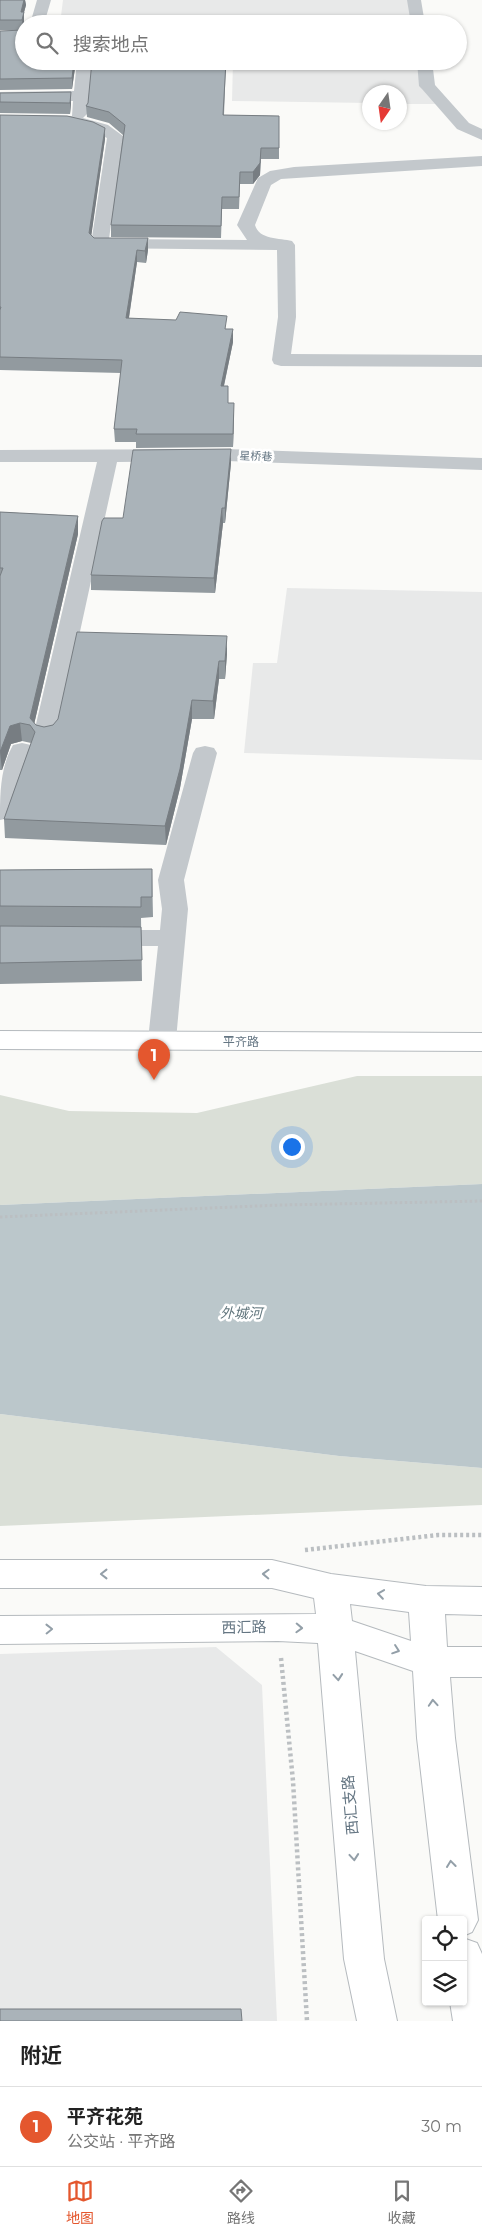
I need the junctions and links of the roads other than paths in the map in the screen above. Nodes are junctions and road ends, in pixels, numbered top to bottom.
1 (44, 0) edge
2 (414, 0) edge
3 (40, 15) edge
4 (416, 15) edge
5 (84, 70) edge
6 (425, 70) edge
7 (0, 96) edge
8 (81, 96) junction
9 (0, 120) edge
10 (78, 120) junction
11 (482, 135) edge
12 (482, 162) edge
13 (286, 245) junction
14 (482, 362) edge
15 (0, 456) edge
16 (108, 456) junction
17 (482, 464) edge
18 (45, 736) edge
19 (22, 750) dead end
20 (205, 753) dead end
21 (0, 813) edge
22 (76, 938) edge
23 (172, 938) junction
24 (0, 1040) edge
25 (162, 1040) junction
26 (482, 1042) edge
27 (0, 1574) edge
28 (331, 1588) junction
29 (426, 1600) junction
30 (482, 1601) edge
31 (333, 1629) junction
32 (0, 1630) edge
33 (430, 1662) junction
34 (482, 1662) edge
35 (466, 1915) edge
36 (464, 1961) edge
37 (376, 2021) edge
38 (473, 2021) edge

1 - 3 street
2 - 4 street
5 - 8 street
6 - 11 street
7 - 8 street
8 - 10 street
9 - 10 street
10 - 13 street
12 - 13 street
13 - 14 street
15 - 16 street, 星桥巷
16 - 17 street, 星桥巷
16 - 18 street
19 - 21 street
20 - 23 street
22 - 23 street
23 - 25 street
24 - 25 main road, 平齐路
25 - 26 main road, 平齐路
28 -> 27 main road
29 -> 28 main road
28 - 31 main road, 西汇支路
29 - 30 main road
29 - 33 main road
32 -> 31 main road, 西汇路
31 -> 33 main road, 西汇路
31 -> 37 main road, 西汇支路
33 - 34 main road, 西汇路
35 -> 33 main road
36 - 38 main road

